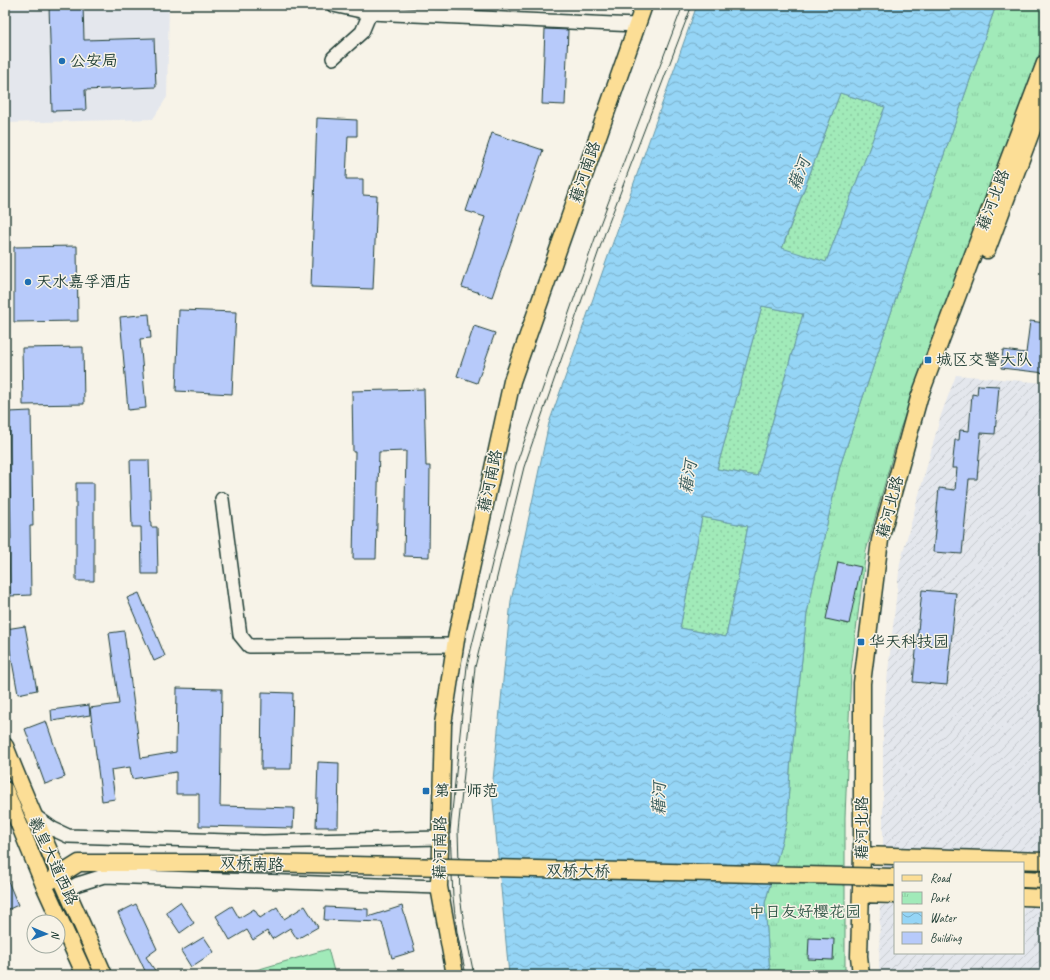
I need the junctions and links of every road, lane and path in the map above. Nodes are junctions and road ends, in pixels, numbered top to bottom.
1 (333, 5) edge
2 (644, 5) edge
3 (370, 13) junction
4 (636, 25) junction
5 (333, 58) dead end
6 (1045, 63) edge
7 (1045, 95) edge
8 (222, 499) dead end
9 (455, 645) junction
10 (5, 746) edge
11 (5, 790) edge
12 (31, 813) junction
13 (440, 838) junction
14 (867, 855) junction
15 (1045, 861) edge
16 (61, 874) junction
17 (894, 877) edge
18 (1024, 879) edge
19 (1045, 880) edge
20 (44, 885) junction
21 (439, 887) junction
22 (67, 890) junction
23 (866, 894) junction
24 (894, 895) edge
25 (1024, 897) edge
26 (1045, 898) edge
27 (84, 975) edge
28 (104, 975) edge
29 (455, 975) edge
30 (861, 975) edge
31 (872, 975) edge

1 - 3 street
2 - 4 main road, 藉河南路
3 - 4 street
3 - 5 street
4 - 9 main road, 藉河南路
6 - 14 main road, 藉河北路
7 - 14 main road, 藉河北路
8 - 9 street
9 - 13 main road, 藉河南路
10 - 12 main road, 羲皇大道西路
11 - 20 main road, 羲皇大道西路
12 - 13 street
12 - 16 main road, 羲皇大道西路
13 - 21 main road, 藉河南路
14 - 15 main road
14 - 23 main road, 藉河北路
16 - 17 main road, 双桥大桥, bridge
16 - 20 main road, 双桥大桥
16 - 22 main road, 羲皇大道西路
18 - 19 main road
20 - 27 main road, 羲皇大道西路
21 - 22 street, 双桥南路
21 - 29 main road, 藉河南路
22 - 28 main road, 羲皇大道西路
23 - 24 main road
23 - 30 main road, 藉河北路
23 - 31 main road, 藉河北路
25 - 26 main road

